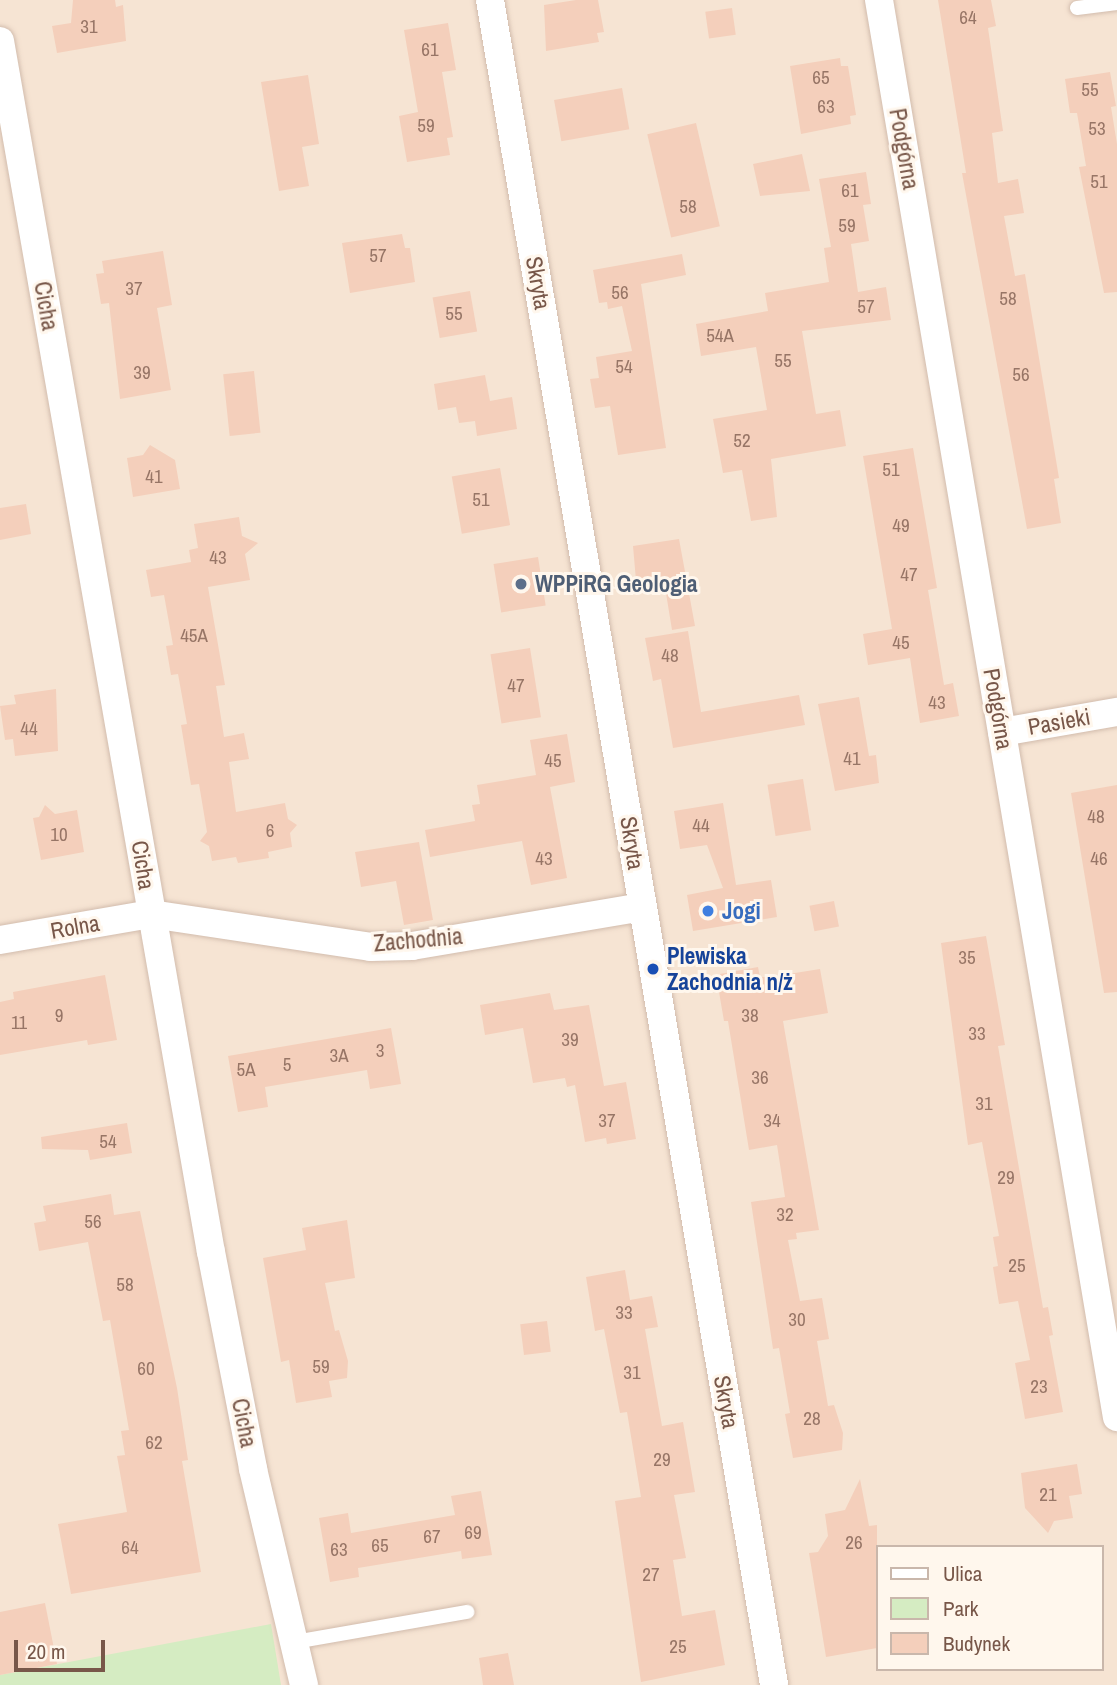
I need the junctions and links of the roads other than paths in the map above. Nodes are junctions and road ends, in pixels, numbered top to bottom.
1 (491, 0) edge
2 (878, 0) edge
3 (1117, 3) edge
4 (1077, 8) dead end
5 (0, 41) edge
6 (1117, 712) edge
7 (1002, 732) junction
8 (642, 907) junction
9 (150, 915) junction
10 (0, 940) edge
11 (1117, 1417) edge
12 (467, 1612) dead end
13 (295, 1642) junction
14 (304, 1685) edge
15 (775, 1685) edge

1 - 8 street, Skryta
2 - 7 street, Podgórna
3 - 4 lane
5 - 9 street, Cicha
6 - 7 street, Pasieki
7 - 11 street, Podgórna
8 - 9 street, Zachodnia
8 - 15 street, Skryta
9 - 10 street, Rolna
9 - 13 street, Cicha
12 - 13 lane
13 - 14 street, Cicha

